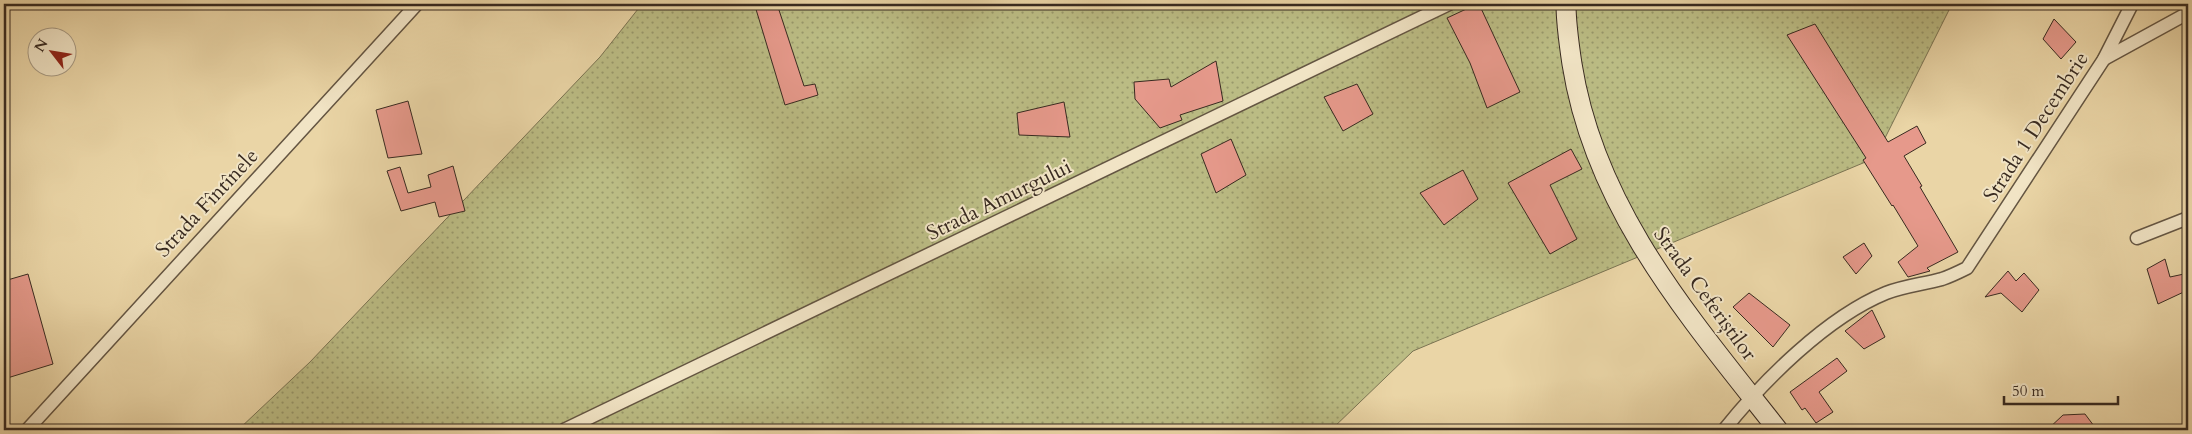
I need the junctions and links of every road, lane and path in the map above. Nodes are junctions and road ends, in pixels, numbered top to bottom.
1 (417, 4) edge
2 (1449, 4) edge
3 (1566, 4) edge
4 (2132, 4) edge
5 (2188, 13) edge
6 (2104, 60) junction
7 (2188, 218) edge
8 (2137, 238) dead end
9 (1752, 397) junction
10 (27, 430) edge
11 (564, 430) edge
12 (1724, 430) edge
13 (1778, 430) edge

1 - 10 street, Strada Fîntînele
2 - 11 street, Strada Amurgului
3 - 9 street, Strada Ceferiștilor
4 - 6 street, Strada 1 Decembrie
5 - 6 street
6 - 9 street, Strada 1 Decembrie
7 - 8 street
9 - 12 street
9 - 13 street, Strada Ceferiștilor

